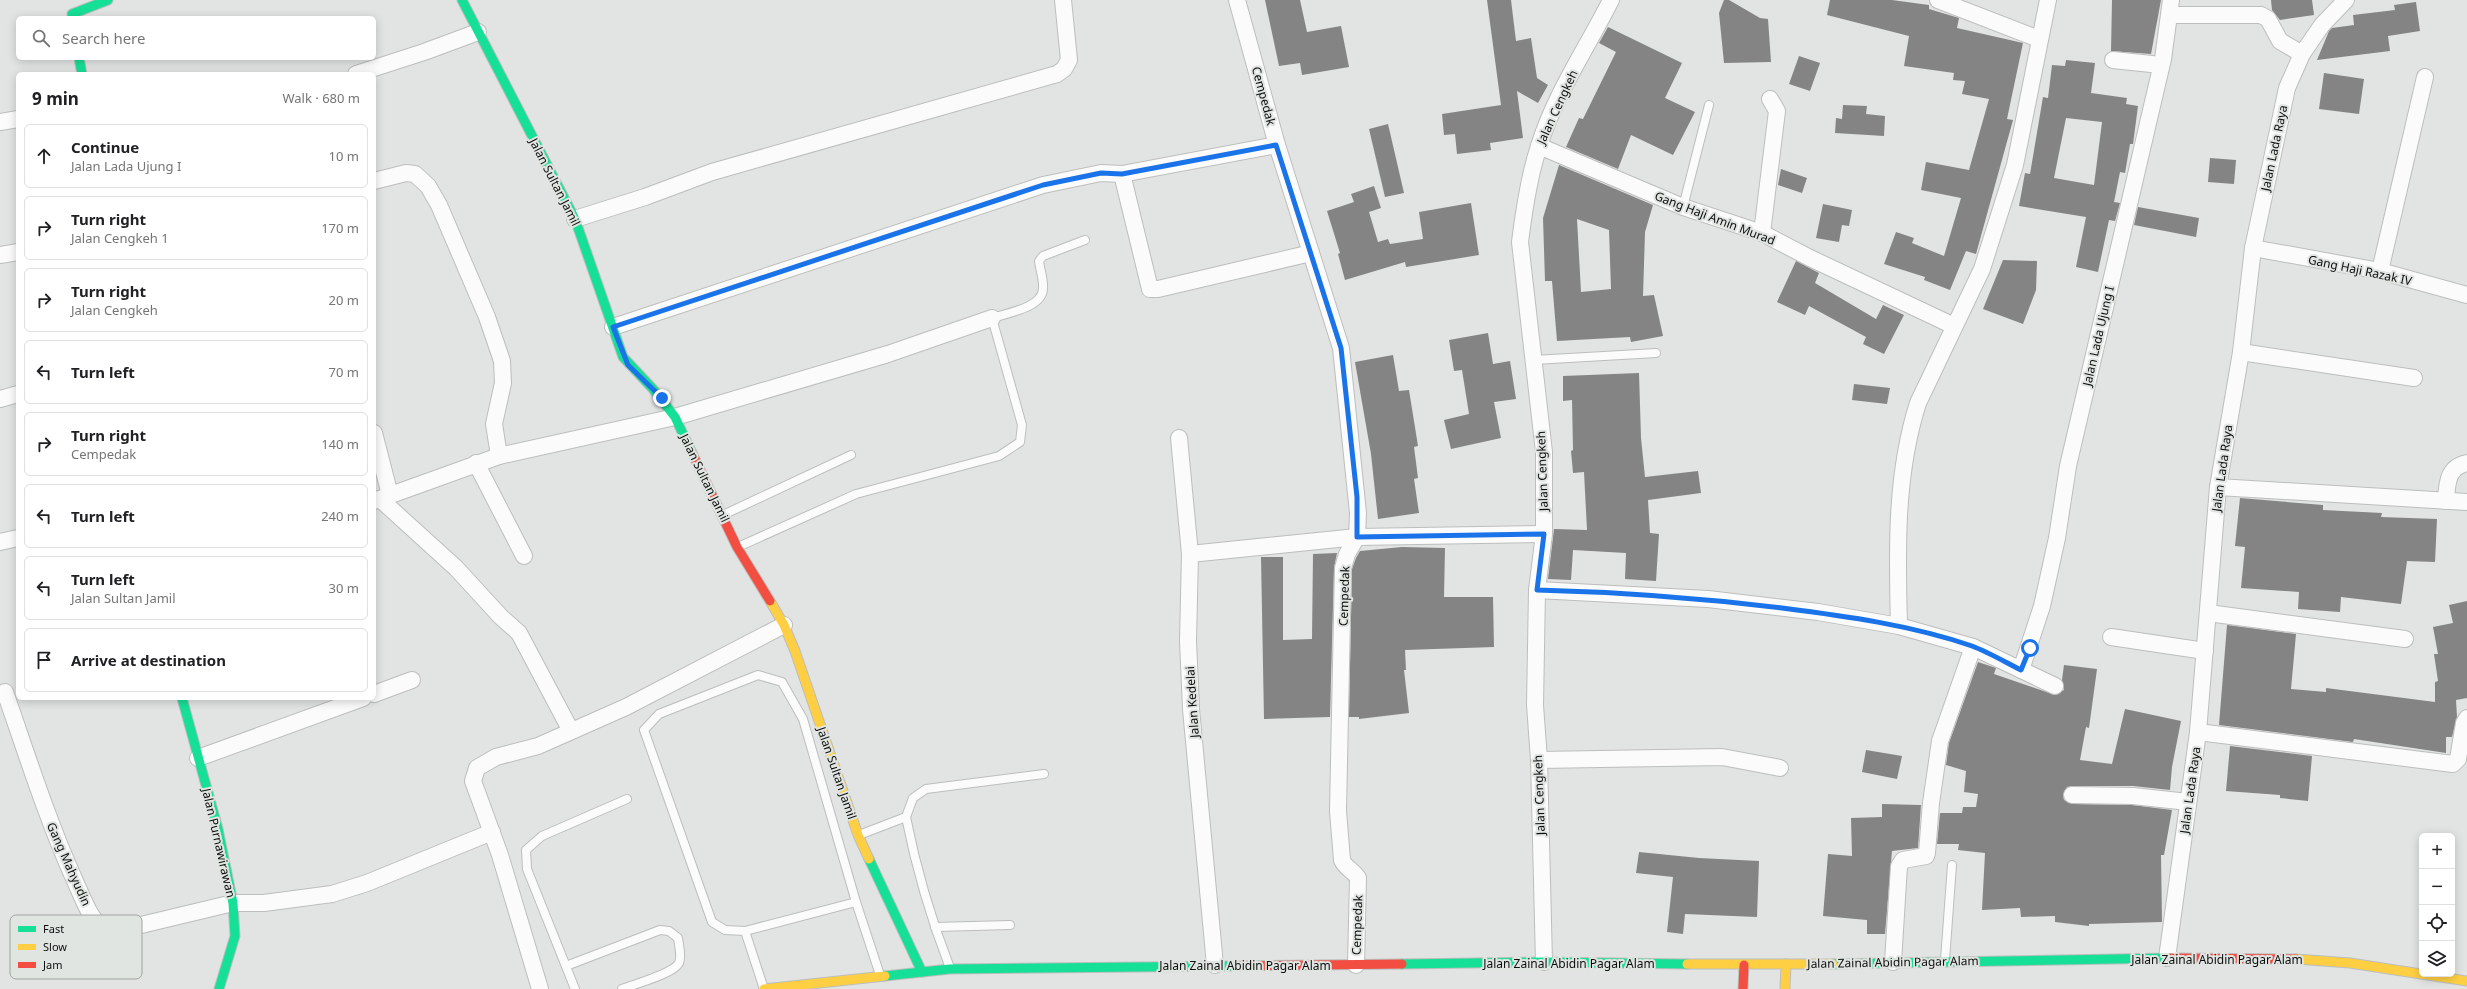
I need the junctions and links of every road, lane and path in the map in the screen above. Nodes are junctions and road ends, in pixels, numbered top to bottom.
1 (108, 0) edge
2 (462, 0) edge
3 (1063, 0) edge
4 (1237, 0) edge
5 (1611, 0) edge
6 (1938, 0) edge
7 (2048, 0) edge
8 (2346, 0) edge
9 (68, 5) dead end
10 (2170, 7) edge
11 (73, 16) edge
12 (478, 32) junction
13 (2039, 39) junction
14 (2302, 54) junction
15 (79, 60) edge
16 (2113, 60) dead end
17 (2161, 65) junction
18 (82, 72) edge
19 (362, 72) edge
20 (2425, 78) dead end
21 (1770, 99) dead end
22 (1709, 105) dead end
23 (16, 119) edge
24 (0, 122) edge
25 (1276, 145) junction
26 (1539, 146) junction
27 (1122, 174) junction
28 (376, 180) edge
29 (1683, 207) junction
30 (575, 219) junction
31 (1762, 233) junction
32 (1086, 240) dead end
33 (2253, 248) junction
34 (16, 252) edge
35 (1311, 253) junction
36 (0, 255) edge
37 (2380, 271) junction
38 (2467, 295) edge
39 (992, 318) junction
40 (1954, 326) junction
41 (613, 327) junction
42 (2241, 352) junction
43 (1656, 353) dead end
44 (1534, 360) junction
45 (2414, 378) dead end
46 (16, 395) edge
47 (0, 399) edge
48 (676, 418) junction
49 (1179, 438) dead end
50 (376, 452) edge
51 (851, 455) dead end
52 (499, 456) junction
53 (476, 463) junction
54 (2467, 463) edge
55 (2218, 487) junction
56 (381, 498) edge
57 (2446, 501) junction
58 (2467, 502) edge
59 (723, 516) junction
60 (1544, 534) junction
61 (1357, 537) junction
62 (16, 538) edge
63 (0, 542) edge
64 (737, 547) junction
65 (1190, 554) junction
66 (524, 556) dead end
67 (1537, 590) junction
68 (2208, 613) junction
69 (784, 625) junction
70 (1899, 626) junction
71 (2111, 637) dead end
72 (2405, 639) dead end
73 (1973, 647) junction
74 (2205, 651) junction
75 (2021, 670) junction
76 (412, 680) dead end
77 (2055, 686) dead end
78 (8, 690) edge
79 (376, 693) edge
80 (183, 700) edge
81 (358, 700) edge
82 (2467, 718) edge
83 (571, 731) junction
84 (2198, 732) junction
85 (198, 758) junction
86 (1539, 760) junction
87 (1780, 768) dead end
88 (1044, 774) dead end
89 (2072, 795) dead end
90 (627, 799) dead end
91 (2188, 802) junction
92 (906, 817) junction
93 (492, 832) junction
94 (858, 835) junction
95 (1952, 865) dead end
96 (856, 902) junction
97 (233, 903) junction
98 (94, 915) edge
99 (142, 925) edge
100 (1010, 925) dead end
101 (935, 927) junction
102 (746, 931) junction
103 (2167, 958) junction
104 (1944, 961) junction
105 (1544, 962) junction
106 (1893, 962) junction
107 (1356, 964) junction
108 (1786, 964) junction
109 (1215, 965) junction
110 (1744, 965) junction
111 (566, 966) junction
112 (2376, 967) junction
113 (950, 969) junction
114 (922, 972) junction
115 (880, 976) junction
116 (2467, 977) edge
117 (2426, 984) dead end
118 (219, 989) edge
119 (540, 989) edge
120 (576, 989) edge
121 (622, 989) edge
122 (764, 989) edge
123 (1743, 989) edge
124 (1785, 989) edge

1 - 11 main road
2 - 12 main road, Jalan Sultan Jamil
3 - 30 street
4 - 25 street, Cempedak
5 - 26 street, Jalan Cengkeh
6 - 13 street
7 - 13 street
8 - 14 street, Jalan Lada Raya
9 - 11 main road
10 - 14 street
10 - 17 street, Jalan Lada Ujung I
12 - 19 street
12 - 30 main road, Jalan Sultan Jamil
13 - 40 street
14 - 33 street, Jalan Lada Raya
15 - 18 main road
16 - 17 street
17 - 75 street, Jalan Lada Ujung I
20 - 37 street
21 - 31 street
22 - 29 lane
23 - 24 street
25 - 27 street
25 - 35 street, Cempedak
26 - 29 street, Gang Haji Amin Murad
26 - 44 street, Jalan Cengkeh
27 - 35 street
27 - 41 street
28 - 52 street
29 - 31 street, Gang Haji Amin Murad
30 - 41 main road, Jalan Sultan Jamil
31 - 40 street, Gang Haji Amin Murad
32 - 39 lane
33 - 37 street, Gang Haji Razak IV
33 - 42 street, Jalan Lada Raya
34 - 36 street
35 - 61 street, Cempedak
37 - 38 street, Gang Haji Razak IV
39 - 48 street
39 - 64 lane
40 - 70 street
41 - 48 main road, Jalan Sultan Jamil
42 - 45 street
42 - 55 street, Jalan Lada Raya
43 - 44 lane
44 - 60 street, Jalan Cengkeh
46 - 47 street
48 - 52 street
48 - 59 main road, Jalan Sultan Jamil
49 - 65 street, Jalan Kedelai
50 - 56 street
51 - 59 lane
52 - 53 street
53 - 56 street
53 - 66 street
54 - 57 street
55 - 57 street
55 - 68 street, Jalan Lada Raya
56 - 83 street
57 - 58 street
59 - 64 main road, Jalan Sultan Jamil
60 - 61 street
60 - 67 street, Jalan Cengkeh
61 - 65 street
61 - 107 street, Cempedak
62 - 63 street
64 - 69 main road, Jalan Sultan Jamil
65 - 109 street, Jalan Kedelai
67 - 70 street
67 - 86 street, Jalan Cengkeh
68 - 72 street
68 - 74 street, Jalan Lada Raya
69 - 83 street
69 - 94 main road, Jalan Sultan Jamil
70 - 73 street
71 - 74 street
73 - 75 street
73 - 106 street
74 - 84 street, Jalan Lada Raya
75 - 77 street
76 - 79 street
78 - 98 street, Gang Mahyudin
80 - 85 main road, Jalan Purnawirawan
81 - 85 street
82 - 84 street
83 - 93 street
84 - 91 street, Jalan Lada Raya
85 - 97 main road, Jalan Purnawirawan
86 - 87 street
86 - 105 street, Jalan Cengkeh
88 - 92 lane
89 - 91 street
90 - 111 lane
91 - 103 street, Jalan Lada Raya
92 - 94 lane
92 - 101 lane
93 - 97 street
93 - 119 street
94 - 114 main road, Jalan Sultan Jamil
95 - 104 lane
96 - 102 lane
96 - 102 lane
96 - 115 lane
97 - 99 street, Gang Mahyudin
97 - 118 main road, Jalan Purnawirawan
100 - 101 lane
101 - 113 lane
102 - 122 lane
103 - 104 main road, Jalan Zainal Abidin Pagar Alam
103 - 112 main road, Jalan Zainal Abidin Pagar Alam
104 - 106 main road, Jalan Zainal Abidin Pagar Alam
105 - 107 main road, Jalan Zainal Abidin Pagar Alam
105 - 110 main road, Jalan Zainal Abidin Pagar Alam
106 - 108 main road, Jalan Zainal Abidin Pagar Alam
107 - 109 main road, Jalan Zainal Abidin Pagar Alam
108 - 110 main road, Jalan Zainal Abidin Pagar Alam
108 - 124 main road
109 - 113 main road, Jalan Zainal Abidin Pagar Alam
110 - 123 main road
111 - 120 lane
111 - 121 lane
112 - 116 main road, Jalan Zainal Abidin Pagar Alam
112 - 117 main road, Jalan Zainal Abidin Pagar Alam
113 - 114 main road, Jalan Zainal Abidin Pagar Alam
114 - 115 main road, Jalan Zainal Abidin Pagar Alam
115 - 122 main road, Jalan Zainal Abidin Pagar Alam

